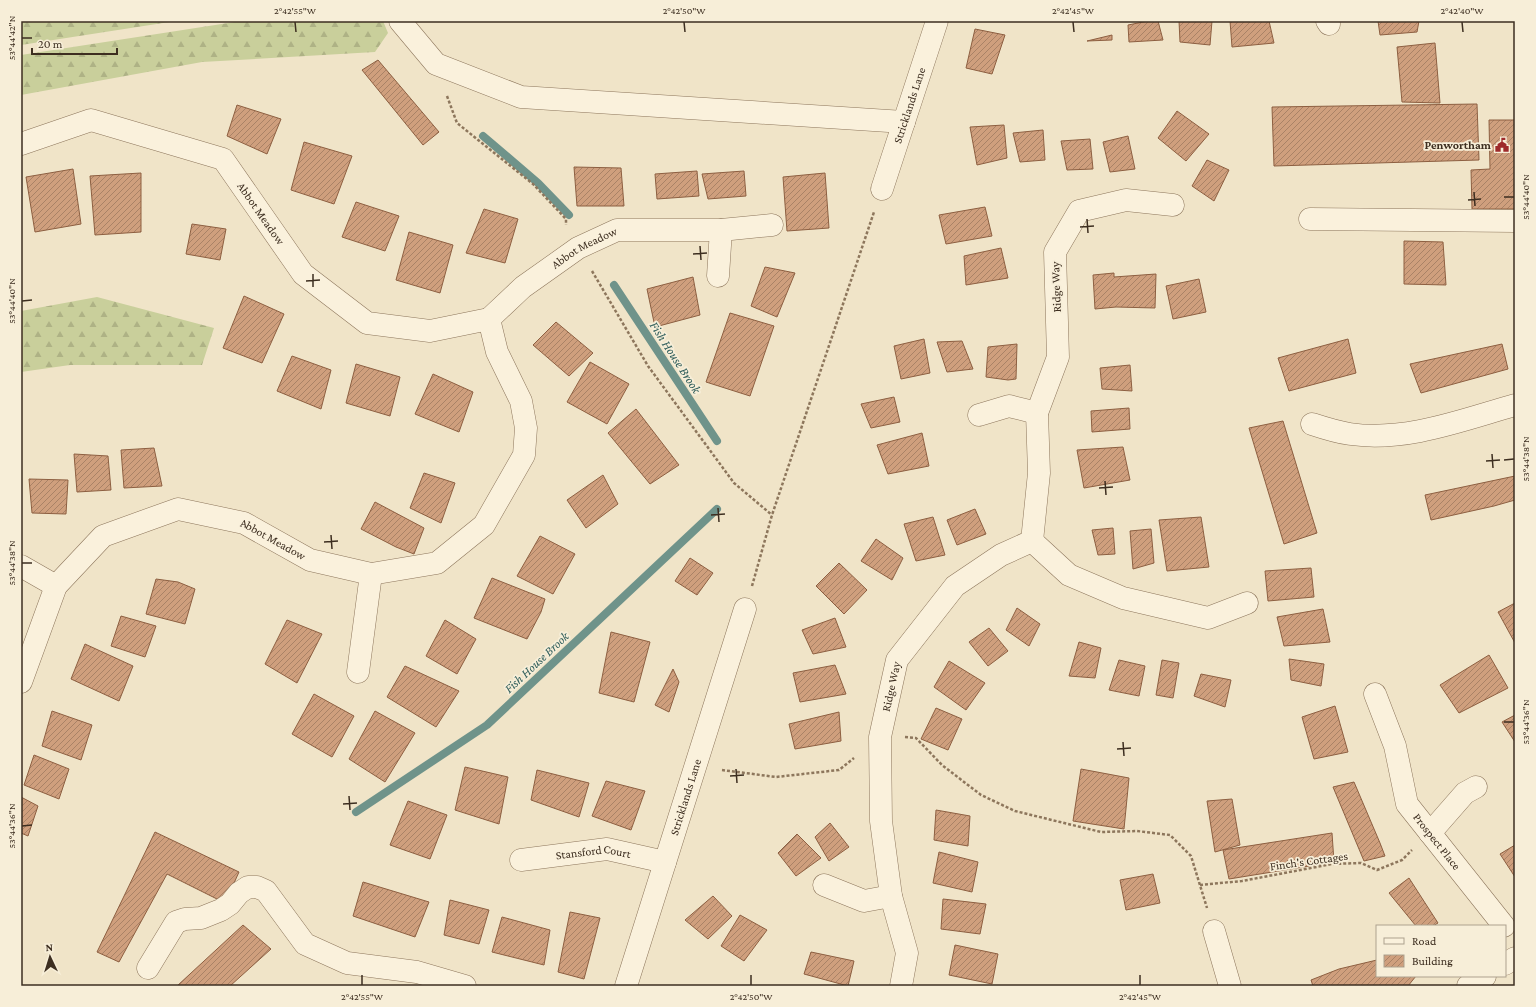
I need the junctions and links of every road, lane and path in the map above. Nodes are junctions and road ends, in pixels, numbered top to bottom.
1 (400, 21) edge
2 (936, 21) edge
3 (436, 64) junction
4 (904, 122) junction
5 (21, 144) edge
6 (882, 189) joint
7 (1173, 206) dead end
8 (1310, 220) dead end
9 (1515, 222) edge
10 (772, 226) dead end
11 (721, 230) junction
12 (578, 248) junction
13 (718, 276) dead end
14 (489, 320) junction
15 (1515, 405) edge
16 (1037, 413) junction
17 (979, 415) dead end
18 (1312, 424) dead end
19 (772, 515) junction
20 (1032, 541) junction
21 (21, 566) edge
22 (371, 574) junction
23 (56, 586) junction
24 (1247, 603) dead end
25 (745, 609) joint
26 (358, 672) dead end
27 (21, 682) edge
28 (1375, 694) dead end
29 (880, 737) junction
30 (698, 759) junction
31 (1476, 787) dead end
32 (1430, 833) junction
33 (521, 860) dead end
34 (665, 862) junction
35 (1200, 884) junction
36 (824, 885) dead end
37 (891, 896) junction
38 (1503, 925) edge
39 (1506, 928) edge
40 (1214, 931) joint
41 (1515, 940) edge
42 (1515, 958) edge
43 (1506, 963) edge
44 (148, 968) dead end
45 (1483, 977) edge
46 (465, 986) edge
47 (626, 986) edge
48 (901, 986) edge
49 (1230, 986) edge
50 (1468, 986) edge

1 - 3 street
2 - 4 street, Stricklands Lane
3 - 4 street
3 - 12 path
4 - 6 street, Stricklands Lane
5 - 14 street, Abbot Meadow
6 - 19 path
7 - 16 street, Ridge Way
8 - 9 street
10 - 11 street, Abbot Meadow
11 - 12 street, Abbot Meadow
11 - 13 street
12 - 14 street, Abbot Meadow
12 - 19 path
14 - 22 street, Abbot Meadow
15 - 18 street
16 - 17 street
16 - 20 street, Ridge Way
19 - 25 path
20 - 24 street
20 - 29 street, Ridge Way
21 - 23 street
22 - 23 street, Abbot Meadow
22 - 26 street
23 - 27 street, Abbot Meadow
25 - 30 street, Stricklands Lane
28 - 32 street, Prospect Place
29 - 30 path
29 - 35 path
29 - 37 street, Ridge Way
30 - 34 street, Stricklands Lane
31 - 32 street
32 - 35 path, Finch's Cottages
32 - 38 street, Prospect Place
33 - 34 street, Stansford Court
34 - 47 street, Stricklands Lane
35 - 40 path
36 - 37 street
37 - 48 street, Ridge Way
39 - 41 street, Prospect Place
40 - 49 street
42 - 43 street
44 - 46 street
45 - 50 street

